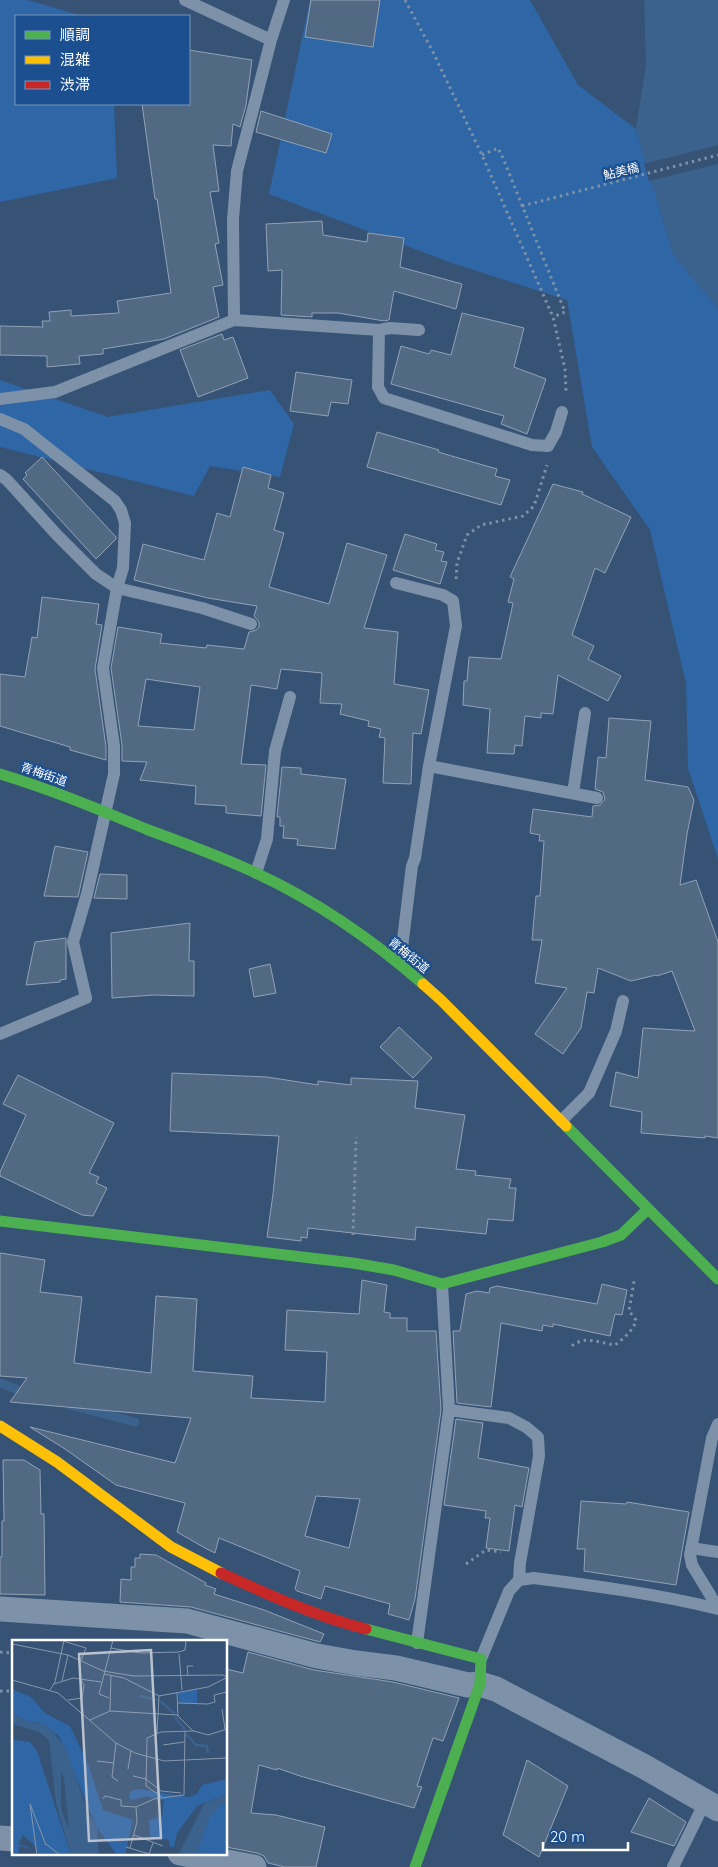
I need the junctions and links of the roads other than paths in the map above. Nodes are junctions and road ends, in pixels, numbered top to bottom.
1 (186, 0) edge
2 (284, 0) edge
3 (271, 40) junction
4 (234, 320) junction
5 (379, 330) junction
6 (419, 330) dead end
7 (0, 398) edge
8 (562, 412) road end
9 (0, 419) edge
10 (0, 475) edge
11 (396, 583) dead end
12 (117, 588) junction
13 (251, 624) dead end
14 (290, 697) dead end
15 (585, 713) dead end
16 (429, 766) junction
17 (0, 774) edge
18 (573, 794) junction
19 (597, 798) dead end
20 (107, 812) junction
21 (256, 873) junction
22 (400, 964) junction
23 (624, 1002) dead end
24 (0, 1034) edge
25 (561, 1121) junction
26 (648, 1209) junction
27 (0, 1221) edge
28 (718, 1279) edge
29 (442, 1284) junction
30 (449, 1410) junction
31 (718, 1424) edge
32 (0, 1426) edge
33 (691, 1548) junction
34 (718, 1552) edge
35 (519, 1580) junction
36 (718, 1608) edge
37 (0, 1609) edge
38 (417, 1643) junction
39 (481, 1659) junction
40 (480, 1684) junction
41 (712, 1805) edge
42 (185, 1854) edge
43 (254, 1867) edge
44 (415, 1867) edge
45 (673, 1867) edge

1 - 3 lane
2 - 3 lane
3 - 4 lane
4 - 5 lane
4 - 7 lane
5 - 6 lane
5 - 8 lane
9 - 12 lane
10 - 12 lane
11 - 16 lane
12 - 13 lane
12 - 20 lane
14 - 21 lane
15 - 18 lane
16 - 18 lane
16 - 22 lane
17 - 20 street, 青梅街道
18 - 19 lane
20 - 21 street, 青梅街道
20 - 24 lane
21 - 22 street, 青梅街道
22 - 25 street, 青梅街道
23 - 25 lane
25 - 26 street, 青梅街道
26 - 28 street, 青梅街道
26 - 29 street
27 - 29 street
29 - 30 lane
30 - 35 lane
30 - 38 lane
31 - 33 lane
32 - 38 street
33 - 34 lane
33 - 36 lane
35 - 36 lane
35 - 39 lane
37 - 40 street
38 - 39 street
39 - 40 street
40 - 41 street
40 - 44 street
41 - 45 lane
42 - 43 street

